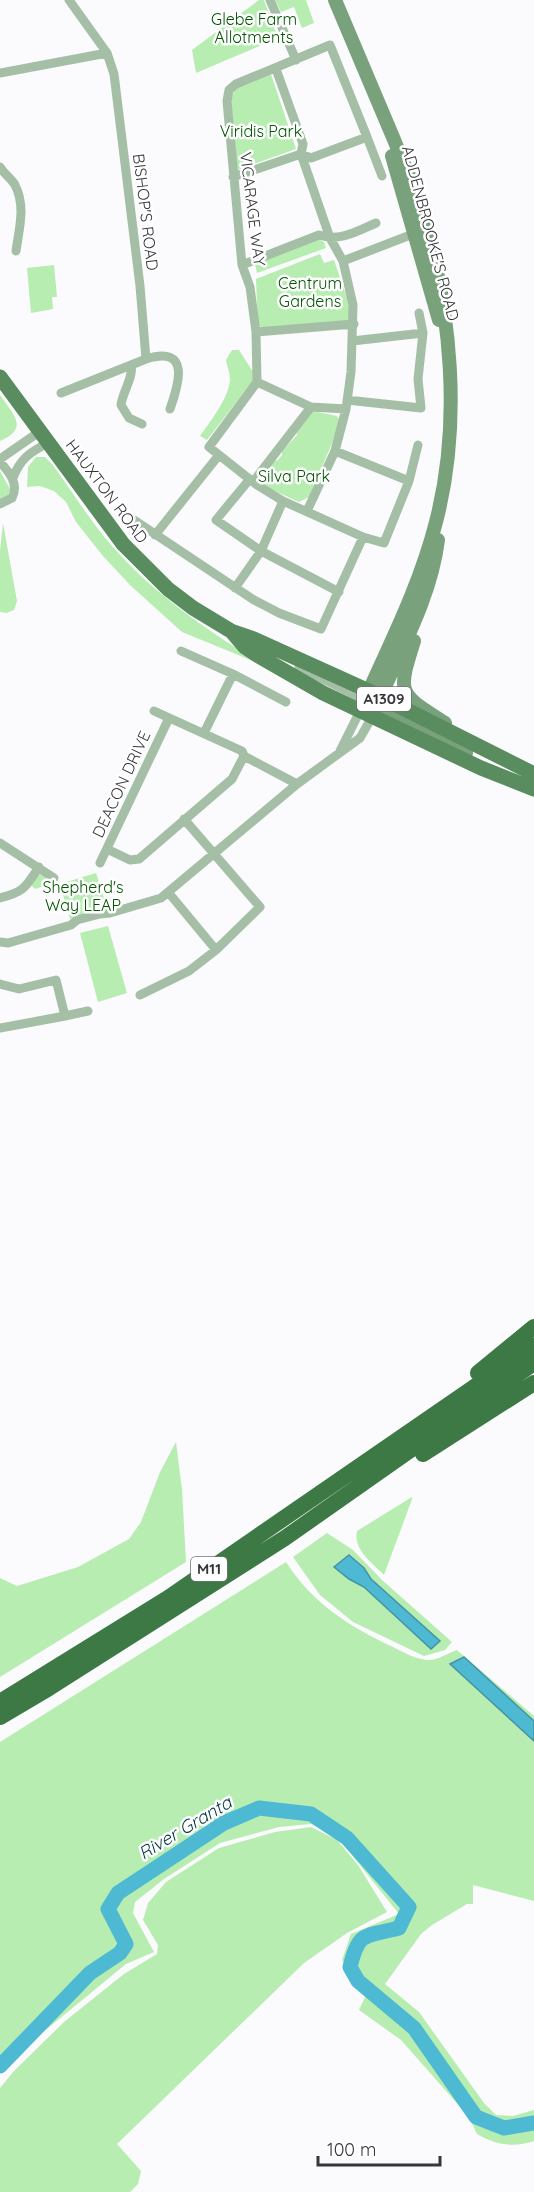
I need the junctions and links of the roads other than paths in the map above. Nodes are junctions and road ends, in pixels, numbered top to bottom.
1 (69, 0) edge
2 (270, 0) edge
3 (335, 0) edge
4 (107, 53) junction
5 (296, 60) junction
6 (276, 69) junction
7 (0, 73) edge
8 (383, 113) junction
9 (367, 137) junction
10 (301, 154) junction
11 (0, 167) edge
12 (382, 176) dead end
13 (233, 177) junction
14 (424, 218) junction
15 (376, 224) dead end
16 (413, 234) junction
17 (330, 238) junction
18 (16, 250) dead end
19 (343, 261) junction
20 (242, 265) junction
21 (419, 313) dead end
22 (354, 324) junction
23 (256, 332) junction
24 (423, 333) junction
25 (352, 341) junction
26 (146, 359) junction
27 (448, 361) junction
28 (131, 365) junction
29 (0, 377) edge
30 (257, 382) junction
31 (61, 393) dead end
32 (346, 405) junction
33 (311, 407) junction
34 (170, 409) dead end
35 (142, 424) dead end
36 (43, 437) junction
37 (418, 445) dead end
38 (334, 450) junction
39 (219, 455) junction
40 (0, 461) edge
41 (13, 478) junction
42 (251, 481) junction
43 (409, 481) junction
44 (284, 501) junction
45 (441, 502) junction
46 (0, 504) edge
47 (307, 511) junction
48 (134, 520) dead end
49 (155, 534) junction
50 (363, 537) junction
51 (261, 551) junction
52 (431, 575) junction
53 (235, 588) junction
54 (339, 592) junction
55 (231, 631) junction
56 (181, 651) dead end
57 (232, 674) junction
58 (286, 702) dead end
59 (370, 708) junction
60 (154, 711) dead end
61 (169, 718) junction
62 (204, 733) junction
63 (491, 752) junction
64 (338, 753) junction
65 (244, 756) junction
66 (297, 783) junction
67 (532, 783) edge
68 (184, 819) junction
69 (0, 843) edge
70 (107, 849) junction
71 (213, 853) junction
72 (100, 863) dead end
73 (39, 867) junction
74 (54, 878) dead end
75 (168, 892) junction
76 (0, 898) edge
77 (1, 945) edge
78 (216, 950) junction
79 (0, 984) edge
80 (140, 995) dead end
81 (88, 1011) dead end
82 (65, 1016) junction
83 (0, 1028) edge
84 (534, 1327) edge
85 (534, 1346) edge
86 (534, 1363) edge
87 (534, 1383) edge
88 (414, 1430) junction
89 (370, 1479) junction
90 (0, 1702) edge
91 (0, 1717) edge

1 - 4 street, BISHOP'S ROAD
2 - 5 street
3 - 8 street, ADDENBROOKE'S ROAD
4 - 7 street
4 - 26 street, BISHOP'S ROAD
5 - 6 street
5 - 9 street
6 - 10 street
6 - 13 street, VICARAGE WAY
8 - 14 street, ADDENBROOKE'S ROAD
8 - 16 street, ADDENBROOKE'S ROAD
9 - 10 street
9 - 12 street
10 - 13 street
10 - 17 street
11 - 18 street
13 - 20 street, VICARAGE WAY
14 - 16 street
14 - 27 street, ADDENBROOKE'S ROAD
15 - 17 street
16 - 19 street
16 - 27 street, ADDENBROOKE'S ROAD
17 - 19 street
17 - 20 street
19 - 22 street
20 - 23 street, VICARAGE WAY
21 - 24 street
22 - 23 street
22 - 25 street
23 - 30 street, VICARAGE WAY
24 - 25 street
24 - 32 street
25 - 32 street
26 - 28 street
26 - 34 street
27 - 45 street, ADDENBROOKE'S ROAD
28 - 31 street
28 - 35 street
29 - 36 main road, HAUXTON ROAD / A1309
30 - 33 street
30 - 39 street
32 - 33 street
32 - 38 street
33 - 42 street
36 - 40 street
36 - 41 street
36 - 55 main road, HAUXTON ROAD / A1309
37 - 43 street
38 - 43 street
38 - 47 street
39 - 42 street
39 - 49 street
40 - 41 street
41 - 46 street
42 - 44 street
42 - 51 street
43 - 50 street
44 - 47 street
44 - 51 street
45 - 52 street, ADDENBROOKE'S ROAD
45 - 59 street, ADDENBROOKE'S ROAD
47 - 50 street
48 - 49 street
49 - 53 street
50 - 54 street
51 - 53 street
51 - 54 street
52 - 59 street, ADDENBROOKE'S ROAD
52 - 63 street
53 - 54 street
55 - 59 main road, A1309
55 - 59 main road, A1309
56 - 57 street
57 - 58 street
57 - 62 street
59 - 63 main road, A1309
59 - 64 street
59 - 64 street
59 - 67 main road, A1309
60 - 61 street, DEACON DRIVE
61 - 62 street, DEACON DRIVE
61 - 70 street, DEACON DRIVE
62 - 65 street, DEACON DRIVE
63 - 67 main road, A1309
64 - 66 street
65 - 66 street, DEACON DRIVE
65 - 68 street
66 - 71 street
68 - 70 street
68 - 71 street
69 - 73 street
70 - 72 street, DEACON DRIVE
71 - 75 street
71 - 78 street
73 - 74 street
73 - 76 street
75 - 77 street
75 - 78 street
78 - 80 street
79 - 82 street
81 - 82 street
82 - 83 street
84 - 88 highway, M11
85 - 88 highway, M11
86 - 89 highway, M11
87 - 89 highway, M11
88 - 90 highway, M11
89 - 91 highway, M11

